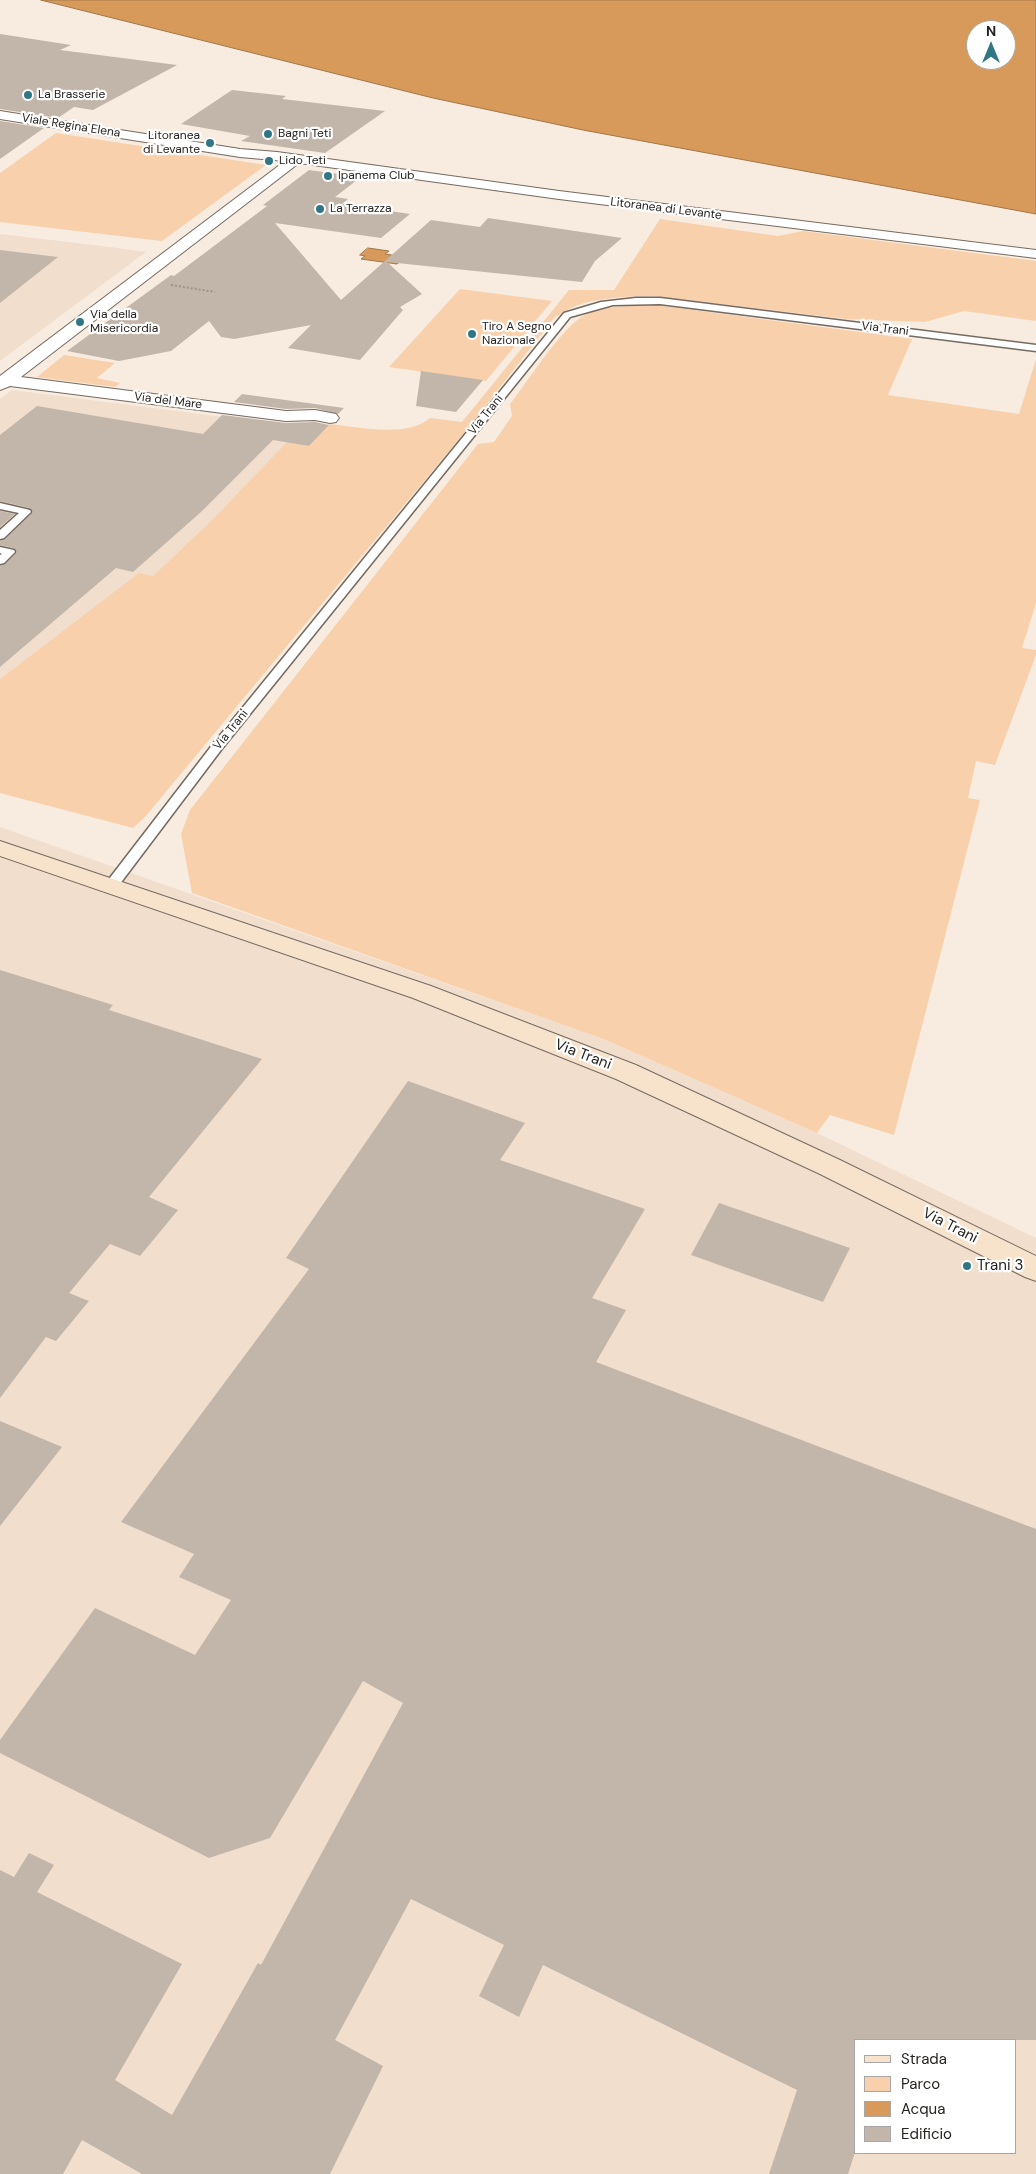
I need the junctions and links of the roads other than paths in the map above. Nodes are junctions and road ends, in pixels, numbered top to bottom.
1 (0, 110) edge
2 (11, 115) edge
3 (296, 159) junction
4 (1036, 254) edge
5 (1036, 348) edge
6 (3, 382) edge
7 (330, 418) dead end
8 (0, 506) edge
9 (0, 536) edge
10 (0, 550) edge
11 (0, 561) edge
12 (0, 848) edge
13 (111, 886) junction
14 (1036, 1269) edge

1 - 2 street, Viale Regina Elena
2 - 3 street, Viale Regina Elena
3 - 4 street, Litoranea di Levante
3 - 6 street
5 - 13 lane, Via Trani
6 - 7 street, Via del Mare
8 - 9 lane
10 - 11 lane
12 - 13 main road, Via Trani
13 - 14 main road, Via Trani

